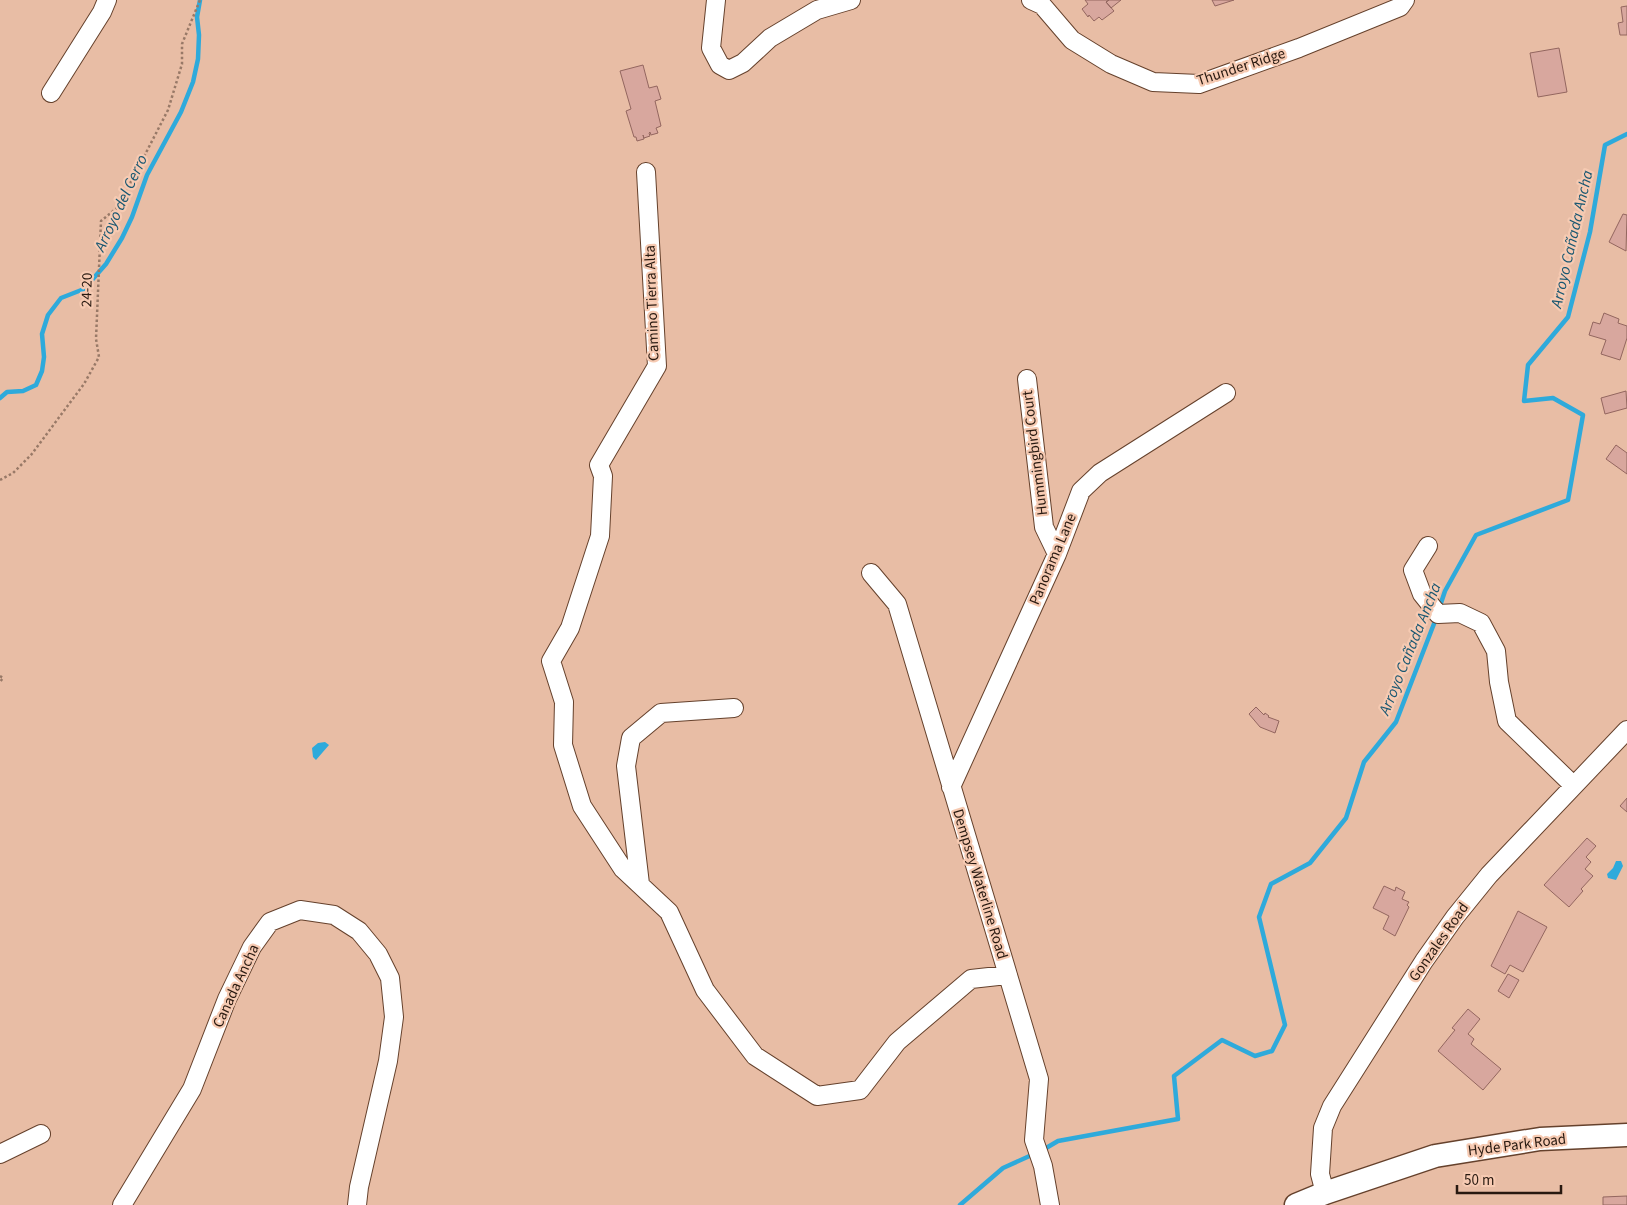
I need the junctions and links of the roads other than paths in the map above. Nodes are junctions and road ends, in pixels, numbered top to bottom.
1 (716, 0) edge
2 (851, 0) edge
3 (1031, 0) edge
4 (1405, 0) edge
5 (104, 6) edge
6 (51, 93) dead end
7 (646, 172) dead end
8 (1027, 379) dead end
9 (1226, 393) dead end
10 (1428, 546) dead end
11 (1057, 554) junction
12 (871, 573) dead end
13 (734, 708) dead end
14 (1627, 730) edge
15 (1572, 785) junction
16 (951, 787) junction
17 (640, 884) junction
18 (1008, 975) junction
19 (41, 1134) dead end
20 (1627, 1134) edge
21 (0, 1154) edge
22 (1324, 1193) junction
23 (122, 1205) edge
24 (357, 1205) edge
25 (1050, 1205) edge
26 (1296, 1205) edge

1 - 2 street
3 - 4 street, Thunder Ridge
5 - 6 street
7 - 17 street, Camino Tierra Alta
8 - 11 street, Hummingbird Court
9 - 11 street, Panorama Lane
10 - 15 street
11 - 16 street, Panorama Lane
12 - 16 street, Dempsey Waterline Road
13 - 17 street
14 - 15 street, Gonzales Road
15 - 22 street, Gonzales Road
16 - 18 street, Dempsey Waterline Road
17 - 18 street, Camino Tierra Alta
18 - 25 street, Dempsey Waterline Road
19 - 21 street
20 - 22 main road, Hyde Park Road
22 - 26 main road, Hyde Park Road
23 - 24 street, Canada Ancha

